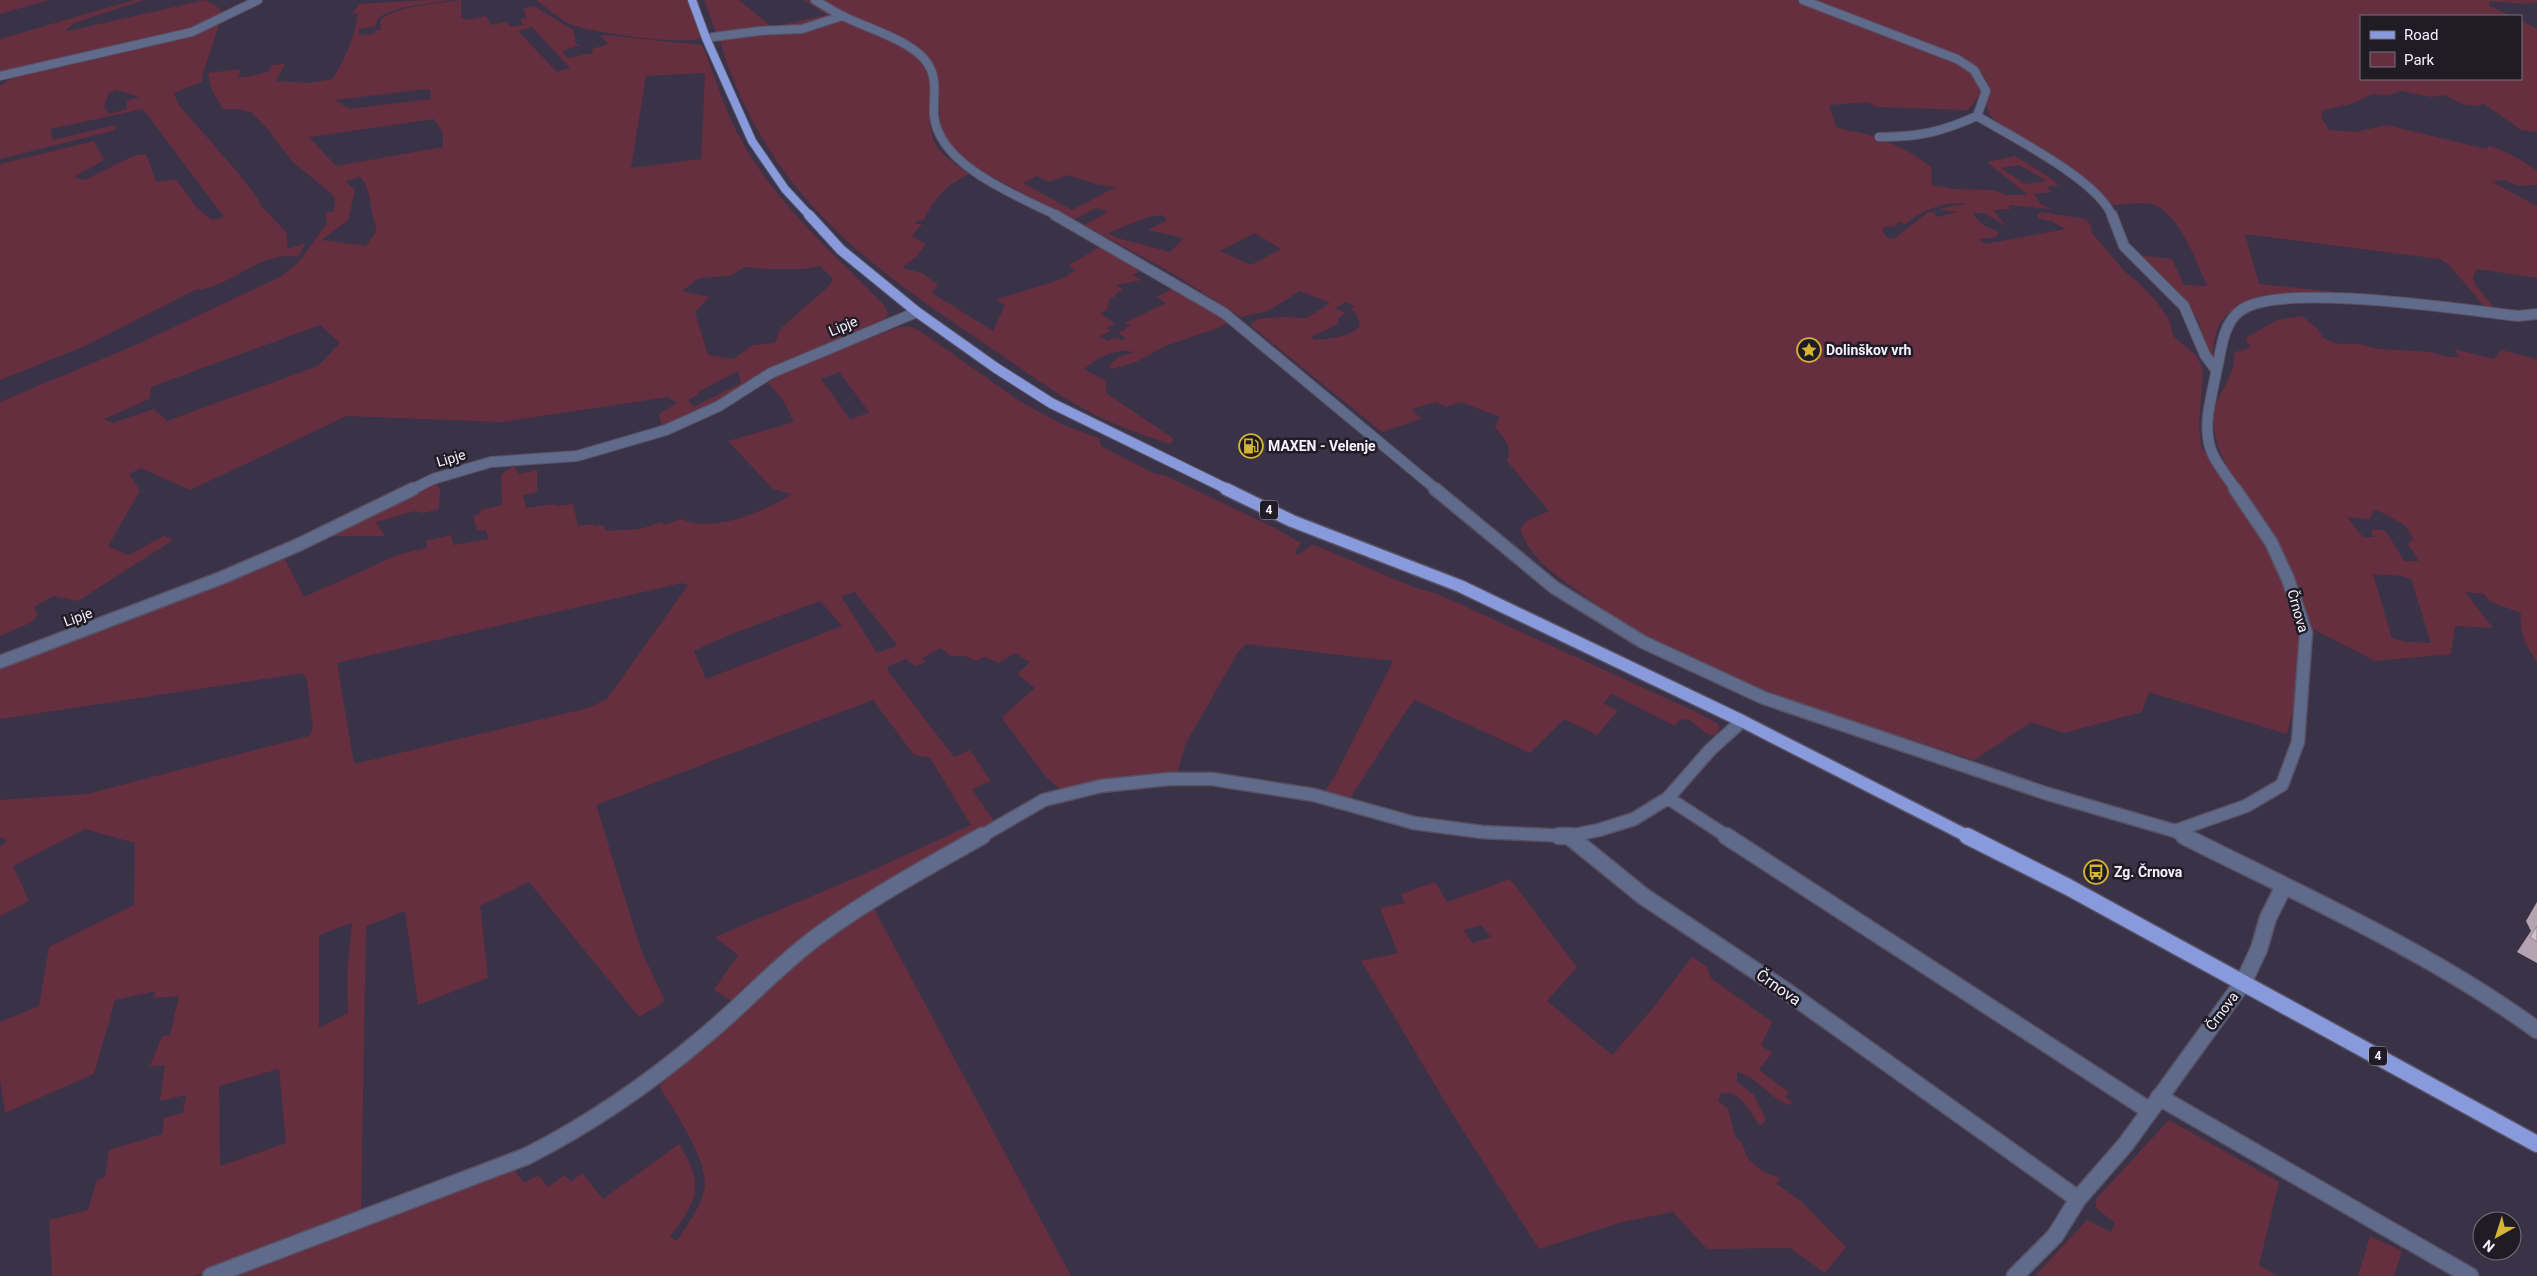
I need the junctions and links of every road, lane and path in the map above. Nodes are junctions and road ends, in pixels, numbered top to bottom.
1 (258, 0) edge
2 (692, 0) edge
3 (815, 0) edge
4 (1803, 0) edge
5 (842, 16) junction
6 (706, 38) junction
7 (0, 76) edge
8 (1977, 116) junction
9 (1879, 137) dead end
10 (917, 312) junction
11 (2537, 314) edge
12 (2216, 370) junction
13 (0, 662) edge
14 (1742, 722) junction
15 (1668, 798) junction
16 (2175, 831) junction
17 (1569, 836) junction
18 (2283, 888) junction
19 (2244, 981) junction
20 (2537, 1030) edge
21 (2155, 1104) junction
22 (2537, 1144) edge
23 (2078, 1198) junction
24 (211, 1276) edge
25 (2015, 1276) edge
26 (2470, 1276) edge

1 - 7 street
2 - 6 main road, 4
3 - 5 street
4 - 8 street
5 - 6 street
5 - 16 street
6 - 10 main road, 4
8 - 9 street
8 - 12 street
10 - 13 street, Lipje
10 - 14 main road, 4
11 - 12 street, Črnova
12 - 16 street, Črnova
14 - 15 street
14 - 19 main road, 4
15 - 17 street
15 - 21 street
16 - 18 street
17 - 23 street, Črnova
17 - 24 street
18 - 19 street, Črnova
18 - 20 street
19 - 21 street, Črnova
19 - 22 main road, 4
21 - 23 street, Črnova
21 - 26 street
23 - 25 street, Črnova

